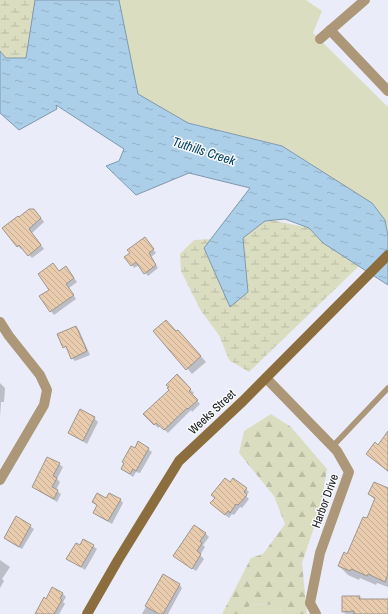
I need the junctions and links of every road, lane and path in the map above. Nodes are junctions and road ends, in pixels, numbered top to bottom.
1 (365, 0) edge
2 (330, 30) junction
3 (320, 39) dead end
4 (388, 92) edge
5 (385, 257) edge
6 (0, 322) edge
7 (266, 378) junction
8 (388, 388) edge
9 (332, 447) junction
10 (0, 480) edge
11 (87, 614) edge
12 (316, 614) edge

1 - 2 street
2 - 3 street
2 - 4 street
5 - 7 main road, Weeks Street
6 - 10 street
7 - 9 street, Harbor Drive
7 - 11 main road, Weeks Street
8 - 9 lane
9 - 12 street, Harbor Drive

